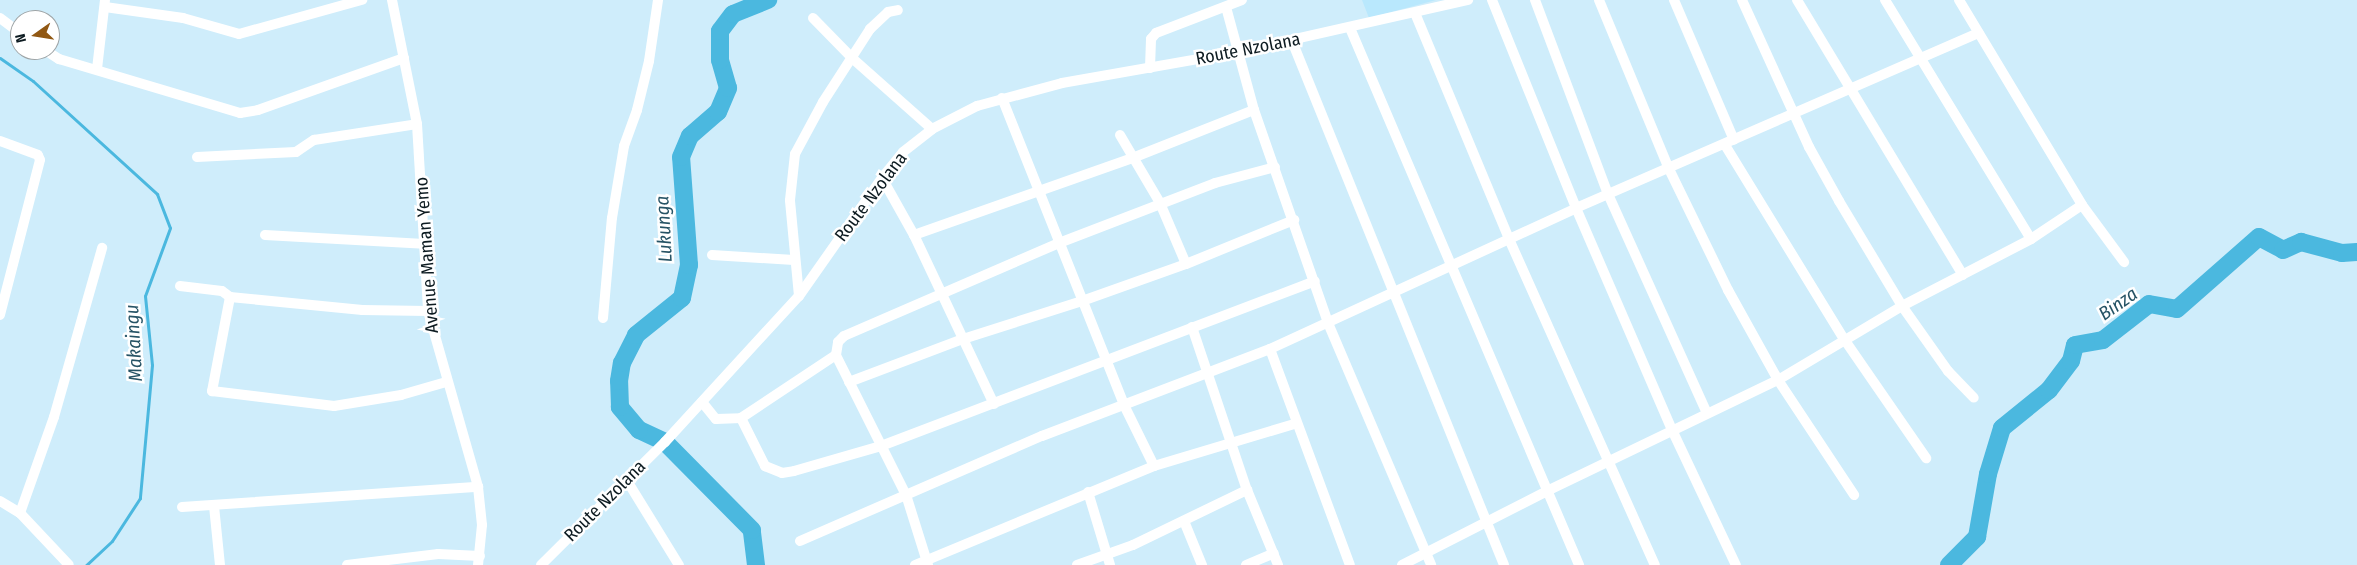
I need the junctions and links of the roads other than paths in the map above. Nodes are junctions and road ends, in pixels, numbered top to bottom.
1 (362, 0) edge
2 (392, 0) edge
3 (658, 0) edge
4 (1242, 0) edge
5 (1468, 0) edge
6 (1492, 0) edge
7 (1535, 0) edge
8 (1599, 0) edge
9 (1674, 0) edge
10 (1742, 0) edge
11 (1796, 0) edge
12 (1885, 0) edge
13 (1959, 0) edge
14 (105, 4) edge
15 (1226, 7) junction
16 (898, 10) dead end
17 (1415, 13) junction
18 (813, 18) dead end
19 (1350, 28) junction
20 (1979, 33) junction
21 (1292, 41) junction
22 (1237, 52) junction
23 (1920, 57) junction
24 (404, 58) junction
25 (852, 58) junction
26 (60, 59) edge
27 (1150, 68) junction
28 (97, 69) junction
29 (1849, 90) junction
30 (1002, 98) junction
31 (1254, 110) junction
32 (1794, 115) junction
33 (416, 124) junction
34 (932, 129) junction
35 (1120, 135) dead end
36 (1734, 140) junction
37 (0, 141) edge
38 (1724, 145) junction
39 (197, 157) dead end
40 (1136, 157) junction
41 (1275, 167) junction
42 (1669, 169) junction
43 (882, 178) junction
44 (1038, 191) junction
45 (1608, 194) junction
46 (1160, 203) junction
47 (2082, 205) junction
48 (1576, 208) junction
49 (1294, 220) junction
50 (914, 234) junction
51 (265, 236) dead end
52 (1510, 239) junction
53 (2031, 239) junction
54 (1059, 243) junction
55 (424, 244) junction
56 (102, 248) dead end
57 (712, 255) dead end
58 (794, 260) junction
59 (2124, 262) dead end
60 (1186, 264) junction
61 (1450, 265) junction
62 (1962, 275) junction
63 (1315, 281) junction
64 (180, 286) dead end
65 (1394, 292) junction
66 (943, 295) junction
67 (799, 296) junction
68 (230, 297) junction
69 (1082, 301) junction
70 (1902, 306) junction
71 (428, 311) junction
72 (0, 315) edge
73 (603, 318) dead end
74 (1328, 323) junction
75 (1192, 327) junction
76 (962, 339) junction
77 (1844, 339) junction
78 (1270, 349) junction
79 (836, 355) junction
80 (1106, 362) junction
81 (1209, 373) junction
82 (1778, 380) junction
83 (446, 382) junction
84 (849, 382) junction
85 (1974, 398) dead end
86 (702, 402) junction
87 (994, 404) junction
88 (1124, 405) junction
89 (1707, 413) junction
90 (741, 418) junction
91 (1297, 423) junction
92 (1673, 432) junction
93 (1232, 442) junction
94 (881, 446) junction
95 (1926, 458) dead end
96 (1610, 463) junction
97 (1154, 466) junction
98 (626, 479) junction
99 (478, 487) junction
100 (1247, 490) junction
101 (1547, 491) junction
102 (1088, 492) junction
103 (906, 495) junction
104 (1854, 495) dead end
105 (0, 502) edge
106 (214, 506) junction
107 (182, 507) dead end
108 (20, 514) junction
109 (1184, 521) junction
110 (1486, 523) junction
111 (800, 541) dead end
112 (1274, 554) junction
113 (1426, 554) junction
114 (479, 561) edge
115 (1109, 561) edge
116 (927, 562) edge
117 (69, 565) edge
118 (220, 565) edge
119 (348, 565) edge
120 (541, 565) edge
121 (679, 565) edge
122 (915, 565) edge
123 (1077, 565) edge
124 (1202, 565) edge
125 (1246, 565) edge
126 (1278, 565) edge
127 (1350, 565) edge
128 (1402, 565) edge
129 (1431, 565) edge
130 (1504, 565) edge
131 (1579, 565) edge
132 (1655, 565) edge
133 (1736, 565) edge

1 - 14 street
2 - 24 street, Avenue Maman Yemo
3 - 73 street
4 - 15 street
5 - 17 street, Route Nzolana
6 - 48 street
7 - 45 street
8 - 42 street
9 - 36 street
10 - 32 street
11 - 29 street
12 - 23 street
13 - 20 street
14 - 28 street
15 - 22 street
15 - 27 street
16 - 25 street
17 - 19 street, Route Nzolana
17 - 52 street
18 - 25 street
19 - 21 street, Route Nzolana
19 - 61 street
20 - 23 street
20 - 47 street
21 - 22 street, Route Nzolana
21 - 65 street
22 - 27 street, Route Nzolana
22 - 31 street
23 - 29 street
23 - 53 street
24 - 28 street
24 - 33 street, Avenue Maman Yemo
25 - 34 street
25 - 58 street
26 - 28 street
27 - 30 street, Route Nzolana
29 - 32 street
29 - 62 street
30 - 34 street, Route Nzolana
30 - 44 street
31 - 40 street
31 - 41 street
32 - 36 street
32 - 70 street
33 - 39 street
33 - 55 street, Avenue Maman Yemo
34 - 43 street, Route Nzolana
35 - 40 street
36 - 38 street
37 - 72 street
38 - 42 street
38 - 77 street
40 - 44 street
40 - 46 street
41 - 46 street
41 - 49 street
42 - 45 street
42 - 82 street
43 - 50 street
43 - 67 street, Route Nzolana
44 - 50 street
44 - 54 street
45 - 48 street
45 - 89 street
46 - 54 street
46 - 60 street
47 - 53 street
47 - 59 street
48 - 52 street
48 - 92 street
49 - 60 street
49 - 63 street
50 - 66 street
51 - 55 street
52 - 61 street
52 - 96 street
53 - 62 street
54 - 66 street
54 - 69 street
55 - 71 street, Avenue Maman Yemo
56 - 108 street
57 - 58 street
58 - 67 street
60 - 69 street
61 - 65 street
61 - 101 street
62 - 70 street
63 - 74 street
63 - 75 street
64 - 68 street
65 - 74 street
65 - 110 street
66 - 76 street
66 - 79 street
67 - 86 street, Route Nzolana
68 - 71 street
68 - 83 street
69 - 76 street
69 - 80 street
70 - 77 street
70 - 85 street
71 - 83 street, Avenue Maman Yemo
74 - 78 street
74 - 113 street
75 - 80 street
75 - 81 street
76 - 84 street
76 - 87 street
77 - 82 street
77 - 95 street
78 - 81 street
78 - 91 street
79 - 84 street
79 - 90 street
80 - 87 street
80 - 88 street
81 - 88 street
81 - 93 street
82 - 89 street
82 - 104 street
83 - 99 street, Avenue Maman Yemo
84 - 94 street
86 - 90 street
86 - 98 street, Route Nzolana
87 - 94 street
88 - 97 street
88 - 103 street
89 - 92 street
90 - 94 street
91 - 93 street
91 - 127 street
92 - 96 street
92 - 133 street
93 - 97 street
93 - 100 street
94 - 103 street
96 - 101 street
96 - 132 street
97 - 102 street
98 - 120 street, Route Nzolana
98 - 121 street
99 - 106 street
99 - 114 street, Avenue Maman Yemo
100 - 109 street
100 - 112 street
101 - 110 street
101 - 131 street
102 - 115 street
102 - 116 street
103 - 111 street
103 - 116 street
105 - 108 street
106 - 107 street
106 - 118 street
108 - 117 street
109 - 115 street
109 - 124 street
110 - 113 street
110 - 130 street
112 - 125 street
112 - 126 street
113 - 128 street
113 - 129 street
114 - 119 street
115 - 123 street
116 - 122 street

